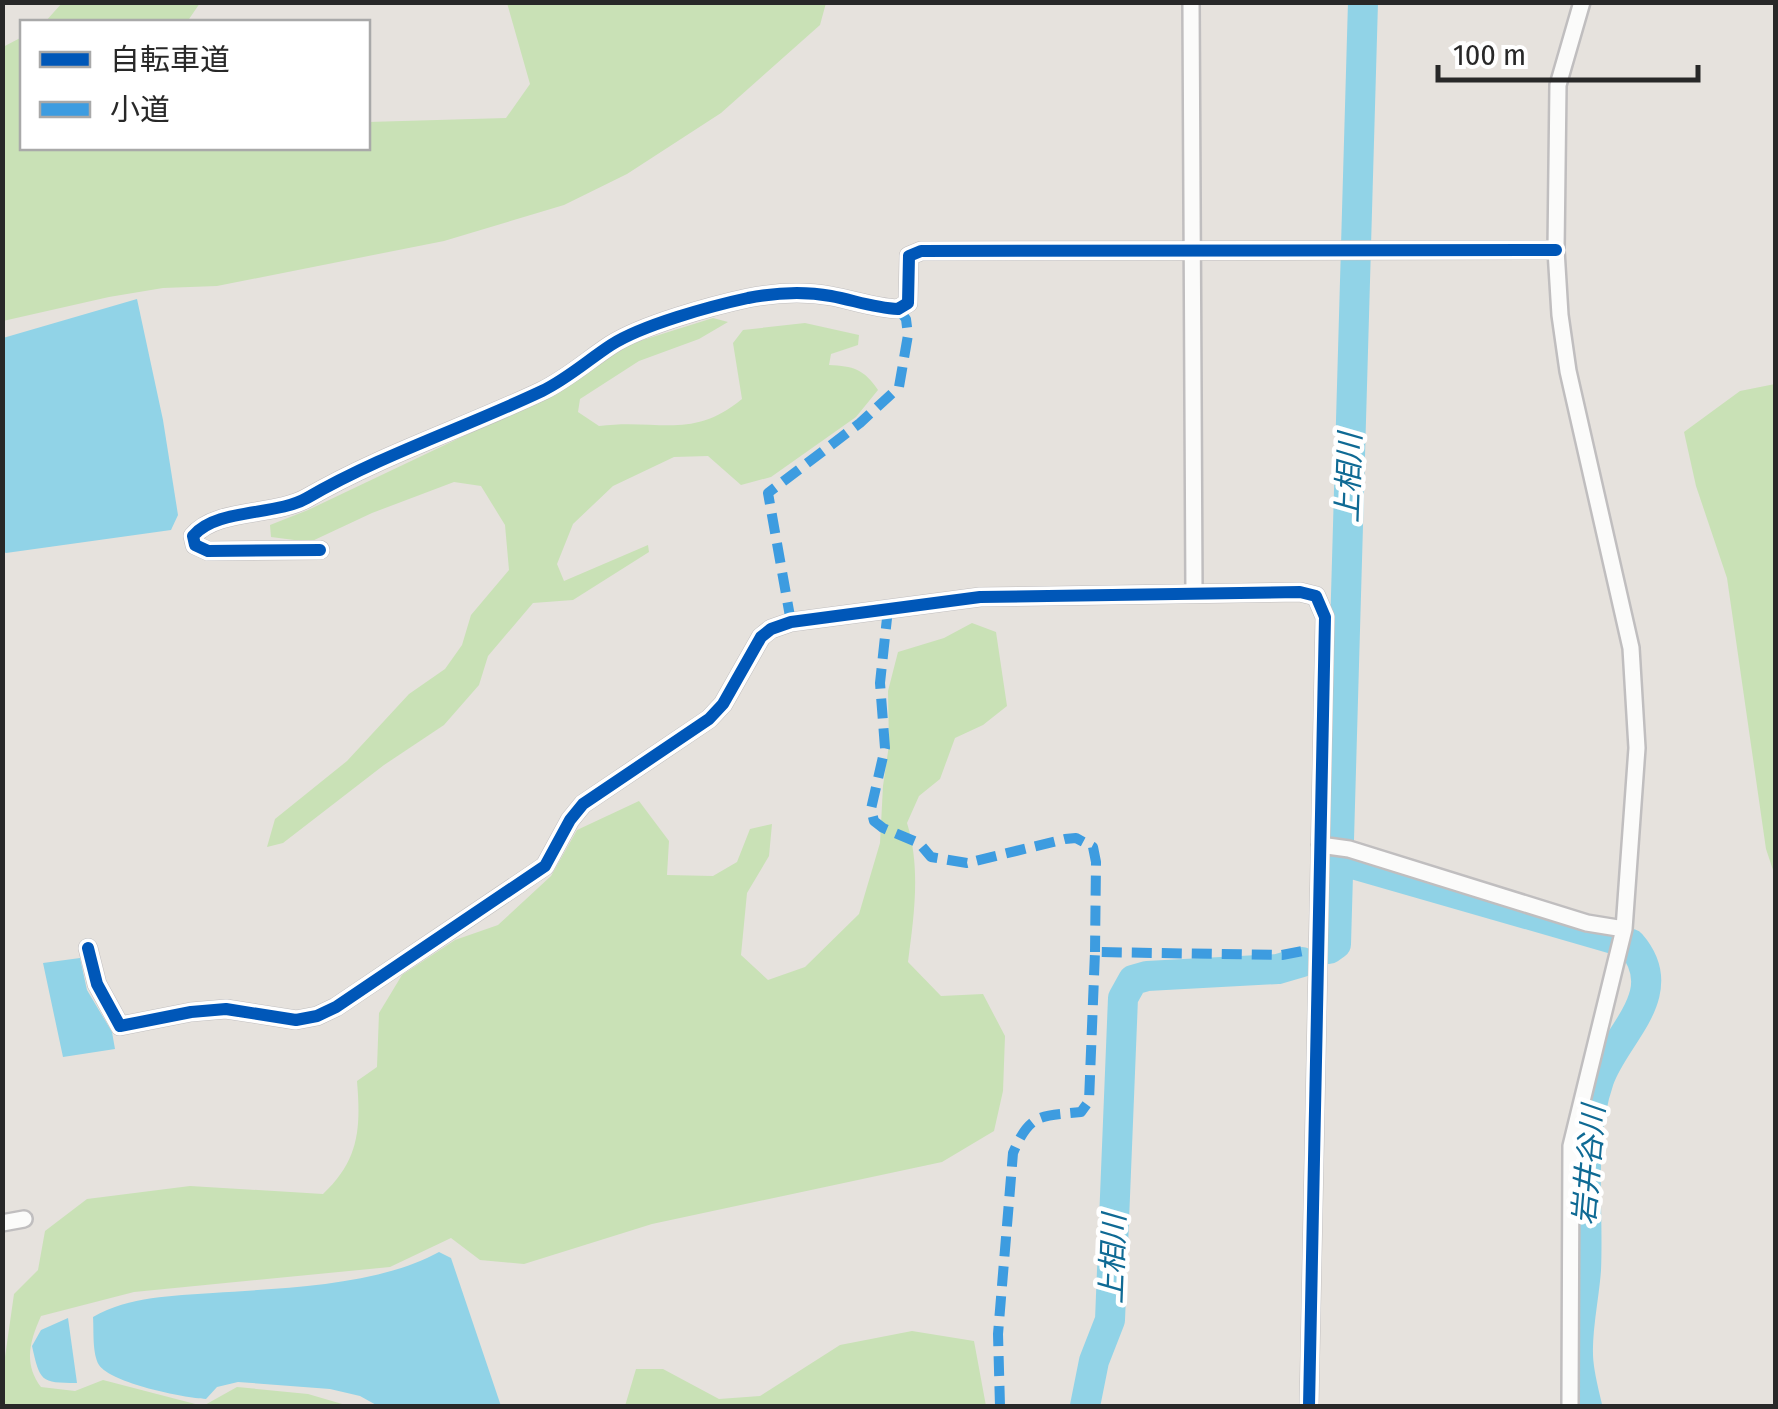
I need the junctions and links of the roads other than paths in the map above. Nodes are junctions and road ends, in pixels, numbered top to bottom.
1 (1190, 2) edge
2 (1582, 2) edge
3 (1192, 250) junction
4 (1556, 250) junction
5 (320, 550) dead end
6 (1194, 593) junction
7 (1325, 845) junction
8 (1623, 937) junction
9 (88, 948) dead end
10 (24, 1219) dead end
11 (2, 1223) edge
12 (1309, 1406) edge
13 (1570, 1406) edge

1 - 3 street
2 - 4 street
3 - 4 street
3 - 5 street
3 - 6 street
4 - 8 street
6 - 7 street
6 - 9 street
7 - 8 street
7 - 12 street
8 - 13 street
10 - 11 street

